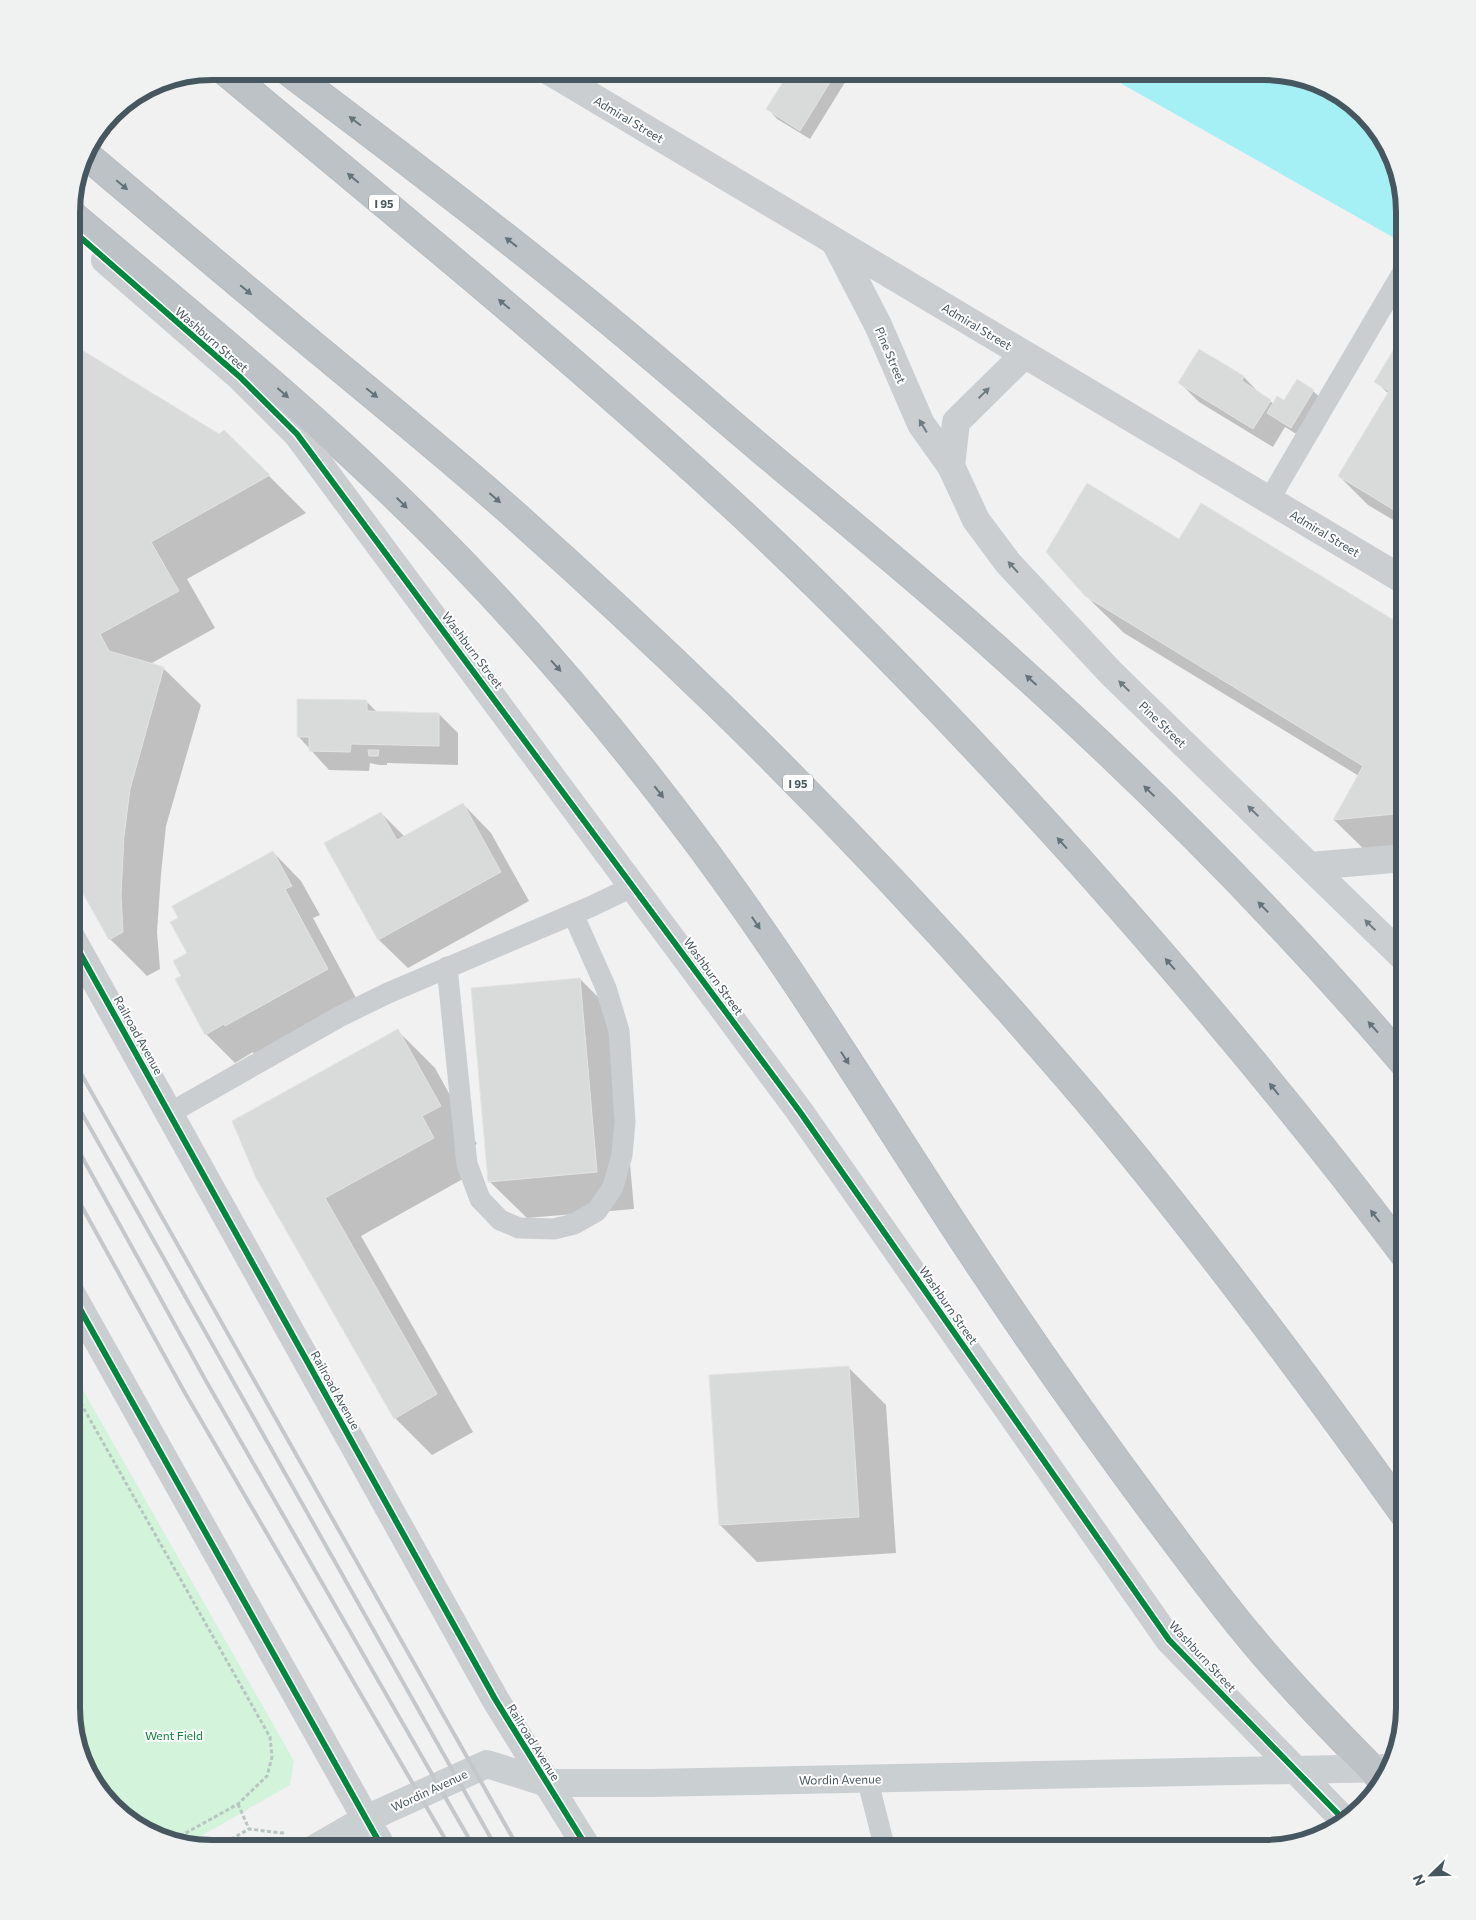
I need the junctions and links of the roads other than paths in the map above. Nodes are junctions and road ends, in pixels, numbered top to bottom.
1 (236, 80) edge
2 (300, 80) edge
3 (564, 80) edge
4 (91, 160) edge
5 (80, 222) edge
6 (80, 237) edge
7 (835, 242) junction
8 (1396, 284) edge
9 (1024, 355) junction
10 (951, 466) junction
11 (1269, 500) junction
12 (1396, 576) edge
13 (1396, 859) edge
14 (1310, 866) junction
15 (634, 886) junction
16 (573, 914) junction
17 (1396, 950) edge
18 (80, 953) edge
19 (447, 967) junction
20 (1396, 1054) edge
21 (170, 1113) junction
22 (1396, 1244) edge
23 (80, 1309) edge
24 (1396, 1502) edge
25 (1297, 1770) junction
26 (1380, 1771) edge
27 (1379, 1772) edge
28 (867, 1778) junction
29 (547, 1783) junction
30 (1340, 1816) edge
31 (366, 1819) junction
32 (330, 1840) edge
33 (377, 1840) edge
34 (582, 1840) edge
35 (883, 1840) edge

22 -> 1 highway, I 95
20 -> 2 highway
3 - 7 street, Admiral Street
4 -> 24 highway, I 95
5 -> 26 highway
6 - 15 street, Washburn Street
7 - 9 street, Admiral Street
10 -> 7 street, Pine Street
8 - 11 lane
10 -> 9 street
9 - 11 street, Admiral Street
14 -> 10 street, Pine Street
11 - 12 street, Admiral Street
13 - 14 street
17 -> 14 street, Pine Street
15 - 16 lane
15 - 25 street, Washburn Street
16 - 19 lane
16 - 19 lane
18 - 21 street, Railroad Avenue
19 - 21 lane
21 - 29 street, Railroad Avenue
23 - 31 street
25 - 27 street, Wordin Avenue
25 - 28 street, Wordin Avenue
25 - 30 street, Washburn Street
28 - 29 street, Wordin Avenue
28 - 35 lane
29 - 31 street, Wordin Avenue
29 - 34 street, Railroad Avenue
31 - 32 street, Wordin Avenue
31 - 33 street

